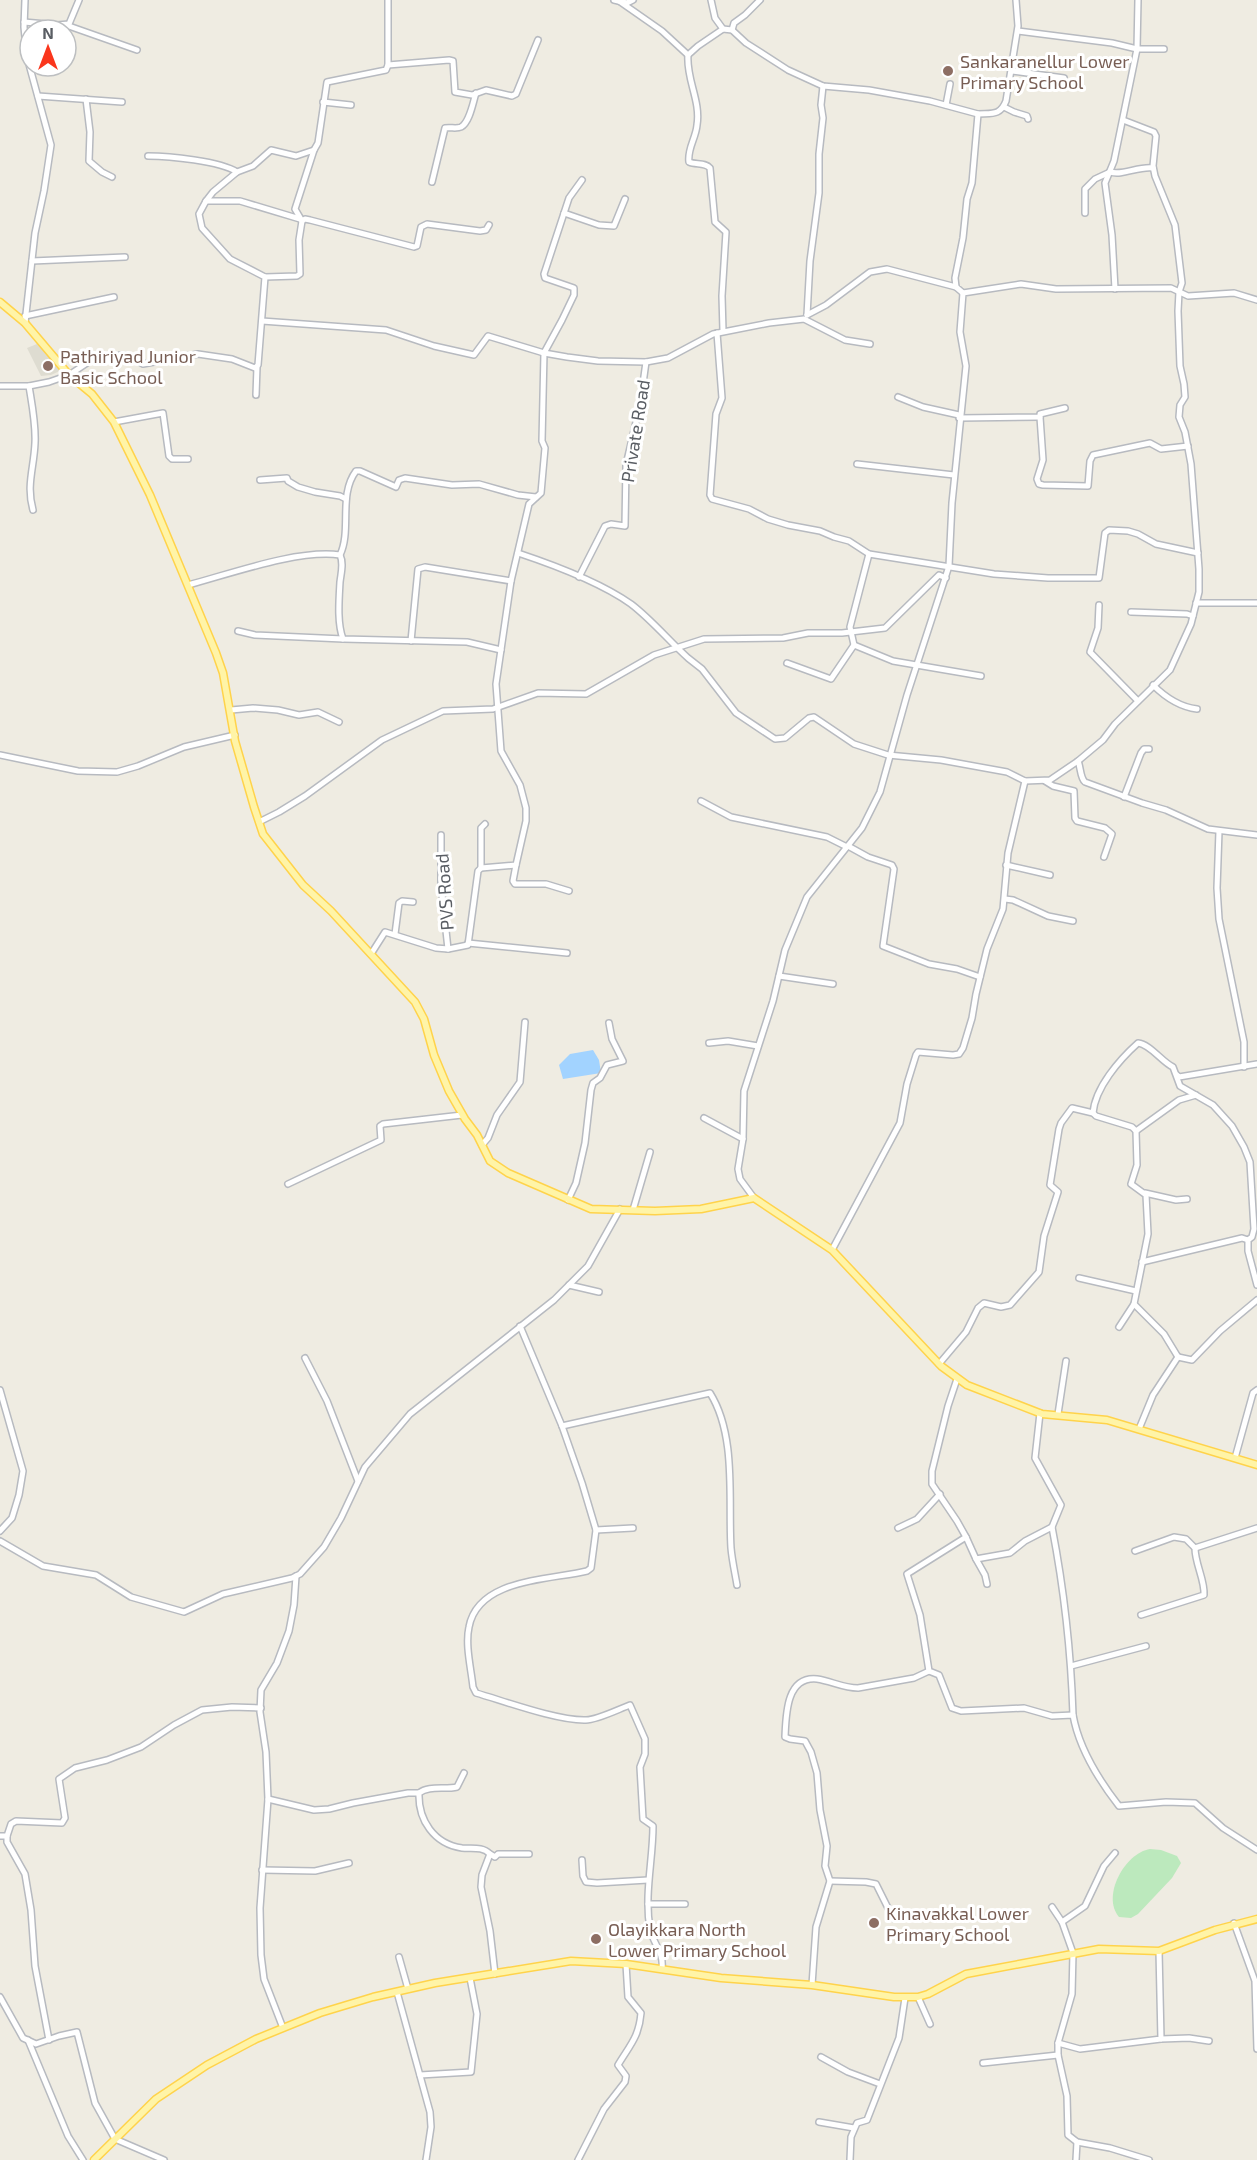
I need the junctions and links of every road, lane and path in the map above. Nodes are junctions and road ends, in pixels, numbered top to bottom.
1 (25, 0) edge
2 (79, 0) edge
3 (388, 0) edge
4 (633, 0) edge
5 (711, 0) edge
6 (760, 0) edge
7 (1016, 0) edge
8 (1137, 0) edge
9 (617, 1) edge
10 (24, 18) edge
11 (72, 18) edge
12 (78, 29) edge
13 (723, 29) junction
14 (732, 30) junction
15 (1018, 30) junction
16 (538, 40) dead end
17 (1137, 49) junction
18 (1164, 49) dead end
19 (136, 50) dead end
20 (688, 55) junction
21 (388, 65) junction
22 (1012, 71) junction
23 (33, 78) edge
24 (1064, 78) dead end
25 (950, 84) dead end
26 (822, 86) junction
27 (476, 93) junction
28 (38, 96) junction
29 (86, 99) junction
30 (122, 102) dead end
31 (323, 102) junction
32 (351, 105) dead end
33 (946, 105) junction
34 (1004, 107) junction
35 (978, 114) junction
36 (1028, 118) dead end
37 (1123, 120) junction
38 (314, 150) junction
39 (148, 156) dead end
40 (1153, 168) junction
41 (1110, 171) junction
42 (237, 172) junction
43 (112, 177) dead end
44 (582, 180) dead end
45 (432, 182) dead end
46 (625, 199) dead end
47 (206, 201) junction
48 (1085, 213) dead end
49 (563, 215) junction
50 (301, 220) junction
51 (489, 225) dead end
52 (126, 257) dead end
53 (32, 261) junction
54 (266, 277) junction
55 (956, 287) junction
56 (1115, 289) junction
57 (963, 292) junction
58 (1179, 292) junction
59 (114, 297) dead end
60 (1257, 300) edge
61 (0, 302) edge
62 (25, 316) junction
63 (806, 317) junction
64 (262, 321) junction
65 (25, 323) junction
66 (720, 332) junction
67 (870, 344) dead end
68 (544, 353) junction
69 (646, 362) junction
70 (257, 366) junction
71 (69, 375) junction
72 (0, 386) edge
73 (29, 386) junction
74 (256, 395) dead end
75 (898, 397) dead end
76 (1065, 408) dead end
77 (959, 416) junction
78 (1040, 417) junction
79 (114, 422) junction
80 (1188, 446) junction
81 (188, 459) dead end
82 (857, 464) dead end
83 (954, 475) junction
84 (260, 480) dead end
85 (536, 497) junction
86 (346, 499) junction
87 (33, 510) dead end
88 (518, 553) junction
89 (1198, 553) junction
90 (869, 554) junction
91 (340, 555) junction
92 (949, 566) junction
93 (579, 577) junction
94 (946, 578) junction
95 (511, 581) junction
96 (188, 585) junction
97 (1196, 603) junction
98 (1257, 603) edge
99 (1099, 605) dead end
100 (1131, 612) dead end
101 (1193, 616) junction
102 (238, 631) dead end
103 (851, 632) junction
104 (343, 639) junction
105 (411, 641) junction
106 (854, 645) junction
107 (676, 648) junction
108 (501, 650) junction
109 (788, 663) dead end
110 (917, 664) junction
111 (981, 676) dead end
112 (1153, 685) junction
113 (1138, 701) junction
114 (498, 708) junction
115 (1197, 709) dead end
116 (231, 711) junction
117 (339, 722) dead end
118 (234, 735) junction
119 (1149, 749) dead end
120 (0, 754) edge
121 (888, 755) junction
122 (1078, 761) junction
123 (1044, 780) junction
124 (1025, 781) junction
125 (1124, 797) junction
126 (701, 801) dead end
127 (259, 822) junction
128 (485, 824) dead end
129 (1219, 831) junction
130 (441, 835) dead end
131 (1257, 835) edge
132 (847, 847) junction
133 (1104, 857) dead end
134 (516, 865) junction
135 (1006, 865) junction
136 (481, 868) junction
137 (1050, 875) dead end
138 (569, 891) dead end
139 (1005, 899) junction
140 (413, 902) dead end
141 (1073, 921) dead end
142 (395, 934) junction
143 (468, 943) junction
144 (448, 949) junction
145 (567, 953) dead end
146 (371, 954) junction
147 (779, 976) junction
148 (980, 977) junction
149 (833, 984) dead end
150 (525, 1022) dead end
151 (609, 1023) dead end
152 (710, 1043) dead end
153 (758, 1046) junction
154 (1257, 1064) edge
155 (1244, 1067) junction
156 (1177, 1076) junction
157 (1196, 1095) junction
158 (1093, 1113) junction
159 (462, 1114) junction
160 (704, 1118) dead end
161 (1136, 1131) junction
162 (743, 1139) junction
163 (482, 1145) junction
164 (651, 1152) dead end
165 (288, 1184) dead end
166 (1145, 1193) junction
167 (754, 1198) junction
168 (1187, 1199) dead end
169 (568, 1200) junction
170 (620, 1209) junction
171 (633, 1210) junction
172 (1248, 1240) junction
173 (832, 1250) junction
174 (1142, 1262) junction
175 (1079, 1278) dead end
176 (569, 1285) junction
177 (1257, 1286) edge
178 (1136, 1291) junction
179 (599, 1292) dead end
180 (1257, 1300) edge
181 (1134, 1304) junction
182 (520, 1326) junction
183 (1119, 1327) dead end
184 (1178, 1357) junction
185 (306, 1358) dead end
186 (1066, 1361) dead end
187 (939, 1364) junction
188 (957, 1379) junction
189 (0, 1390) edge
190 (1257, 1390) edge
191 (1040, 1413) junction
192 (1058, 1414) junction
193 (562, 1426) junction
194 (1138, 1429) junction
195 (1235, 1458) junction
196 (1257, 1465) edge
197 (358, 1481) junction
198 (940, 1494) junction
199 (1052, 1527) junction
200 (633, 1528) dead end
201 (898, 1528) dead end
202 (1257, 1528) edge
203 (596, 1530) junction
204 (0, 1531) edge
205 (966, 1538) junction
206 (0, 1540) edge
207 (1195, 1548) junction
208 (1135, 1551) dead end
209 (976, 1559) junction
210 (296, 1576) junction
211 (987, 1584) dead end
212 (737, 1585) dead end
213 (1141, 1615) dead end
214 (1146, 1646) dead end
215 (1071, 1666) junction
216 (929, 1671) junction
217 (261, 1708) junction
218 (1073, 1715) junction
219 (464, 1773) dead end
220 (419, 1793) junction
221 (268, 1799) junction
222 (0, 1836) edge
223 (7, 1836) junction
224 (1257, 1850) edge
225 (1115, 1853) dead end
226 (490, 1854) junction
227 (529, 1854) dead end
228 (582, 1860) dead end
229 (349, 1863) dead end
230 (262, 1870) junction
231 (648, 1880) junction
232 (830, 1881) junction
233 (648, 1904) junction
234 (685, 1904) dead end
235 (1052, 1906) dead end
236 (893, 1918) dead end
237 (1257, 1919) edge
238 (1062, 1922) junction
239 (1234, 1923) junction
240 (1160, 1952) junction
241 (1073, 1953) junction
242 (399, 1957) dead end
243 (626, 1964) junction
244 (662, 1968) junction
245 (495, 1974) junction
246 (470, 1978) junction
247 (812, 1985) junction
248 (408, 1989) junction
249 (397, 1992) junction
250 (0, 1996) edge
251 (918, 1997) junction
252 (905, 1998) junction
253 (930, 2024) dead end
254 (283, 2028) junction
255 (1161, 2039) junction
256 (28, 2040) junction
257 (49, 2040) junction
258 (1209, 2041) dead end
259 (1058, 2043) junction
260 (1257, 2049) edge
261 (1058, 2055) junction
262 (821, 2056) dead end
263 (983, 2063) dead end
264 (420, 2074) junction
265 (880, 2084) junction
266 (819, 2122) dead end
267 (854, 2128) junction
268 (115, 2139) junction
269 (1077, 2142) junction
270 (157, 2158) edge
271 (83, 2160) edge
272 (94, 2160) edge
273 (164, 2160) edge
274 (426, 2160) edge
275 (578, 2160) edge
276 (850, 2160) edge
277 (1076, 2160) edge
278 (1149, 2160) edge

1 - 10 street
2 - 11 street
3 - 21 street
4 - 9 street
5 - 13 street
6 - 14 street
7 - 15 street
8 - 17 street
9 - 20 street
12 - 19 street
13 - 14 street
13 - 20 street
14 - 26 street
15 - 17 street
15 - 22 street
16 - 27 street
17 - 18 street
17 - 37 street
20 - 66 street
21 - 27 street
21 - 31 street
22 - 24 street
22 - 34 street
23 - 28 street
25 - 33 street
26 - 33 street
26 - 63 street
27 - 45 street
28 - 29 street
28 - 53 street
29 - 30 street
29 - 43 street
31 - 32 street
31 - 38 street
33 - 35 street
34 - 35 street
34 - 36 street
35 - 55 street
37 - 40 street
37 - 41 street
38 - 42 street
38 - 50 street
39 - 42 street
40 - 41 street
40 - 58 street
41 - 48 street
41 - 56 street
42 - 47 street
44 - 49 street
46 - 49 street
47 - 50 street
47 - 54 street
49 - 68 street
50 - 51 street
50 - 54 street
52 - 53 street
53 - 62 street
54 - 64 street
55 - 57 street
55 - 63 street
56 - 57 street
56 - 58 street
57 - 77 street
58 - 60 street
58 - 80 street
59 - 62 street
61 - 65 main road
62 - 65 street
63 - 66 street
63 - 67 street
64 - 68 street
64 - 70 street
65 - 71 main road
66 - 69 street
66 - 90 street
68 - 69 street
68 - 85 street
69 - 93 street, Private Road
70 - 71 street
70 - 74 street
71 - 73 street
71 - 79 main road
72 - 73 street
73 - 87 street
75 - 77 street
76 - 78 street
77 - 78 street
77 - 83 street
78 - 80 street
79 - 81 street
79 - 96 main road
80 - 89 street
82 - 83 street
83 - 92 street
84 - 86 street
85 - 86 street
85 - 88 street
86 - 91 street
88 - 93 street
88 - 95 street
89 - 92 street
89 - 97 street
90 - 92 street
90 - 103 street
91 - 96 street
91 - 104 street
92 - 94 street
93 - 107 street
94 - 103 street
94 - 110 street
95 - 105 street
95 - 108 street
96 - 116 main road
97 - 98 street
97 - 101 street
99 - 113 street
100 - 101 street
101 - 112 street
102 - 104 street
103 - 106 street
103 - 107 street
104 - 105 street
105 - 108 street
106 - 109 street
106 - 110 street
107 - 114 street
107 - 121 street
108 - 114 street
110 - 111 street
110 - 121 street
112 - 113 street
112 - 115 street
113 - 122 street
114 - 127 street
114 - 134 street
116 - 117 street
116 - 118 main road
118 - 120 street
118 - 127 main road
119 - 125 street
121 - 124 street
121 - 132 street
122 - 123 street
122 - 125 street
123 - 124 street
123 - 133 street
124 - 135 street
125 - 129 street
126 - 132 street
127 - 146 main road
128 - 136 street
129 - 131 street
129 - 155 street
130 - 144 street, PVS Road
132 - 147 street
132 - 148 street
134 - 136 street
134 - 138 street
135 - 137 street
135 - 139 street
136 - 143 street
139 - 141 street
139 - 148 street
140 - 142 street, PVS Road
142 - 144 street
142 - 146 street
143 - 144 street
143 - 145 street, PVS Road
146 - 159 main road
147 - 149 street
147 - 153 street
148 - 173 street
150 - 163 street
151 - 169 street
152 - 153 street
153 - 162 street
154 - 155 street
155 - 156 street
156 - 157 street
156 - 158 street
157 - 161 street
157 - 172 street
158 - 161 street
158 - 187 street
159 - 163 main road
159 - 165 street
160 - 162 street
161 - 166 street
162 - 167 street
163 - 169 main road
164 - 171 street
166 - 168 street
166 - 174 street
167 - 171 main road
167 - 173 main road
169 - 170 main road
170 - 171 main road
170 - 176 street
172 - 174 street
172 - 177 street
173 - 187 main road
174 - 178 street
175 - 178 street
176 - 179 street
176 - 182 street
178 - 181 street
180 - 184 street
181 - 183 street
181 - 184 street
182 - 193 street
182 - 197 street
184 - 194 street
185 - 197 street
186 - 192 street
187 - 188 main road
188 - 191 main road
188 - 198 street
189 - 204 street
190 - 195 street
191 - 192 main road
191 - 199 street
192 - 194 main road
193 - 203 street
193 - 212 street
194 - 195 main road
195 - 196 main road
197 - 210 street
198 - 201 street
198 - 205 street
199 - 209 street
199 - 215 street
200 - 203 street
202 - 207 street
203 - 231 street
205 - 209 street
205 - 216 street
206 - 210 street
207 - 208 street
207 - 213 street
209 - 211 street
210 - 217 street
214 - 215 street
215 - 218 street
216 - 218 street
216 - 232 street
217 - 221 street
217 - 223 street
218 - 224 street
219 - 220 street
220 - 221 street
220 - 226 street
221 - 230 street
222 - 223 street
223 - 257 street
225 - 238 street
226 - 227 street
226 - 245 street
228 - 231 street
229 - 230 street
230 - 254 street
231 - 233 street
232 - 236 street
232 - 247 street
233 - 234 street
233 - 244 street
235 - 238 street
237 - 239 main road
238 - 241 street
239 - 240 main road
239 - 260 street
240 - 241 main road
240 - 255 street
241 - 251 main road
241 - 259 street
242 - 248 street
243 - 244 main road
243 - 245 main road
243 - 275 street
244 - 247 main road
245 - 246 main road
246 - 248 main road
246 - 264 street
247 - 252 main road
248 - 249 main road
249 - 254 main road
249 - 264 street
250 - 256 street
251 - 252 main road
251 - 253 street
252 - 265 street
254 - 268 main road
255 - 258 street
255 - 259 street
256 - 257 street
256 - 271 street
257 - 268 street
259 - 261 street
261 - 263 street
261 - 269 street
262 - 265 street
264 - 274 street
265 - 267 street
266 - 267 street
267 - 276 street
268 - 270 street
268 - 272 main road
269 - 277 street
269 - 278 street
270 - 273 street

